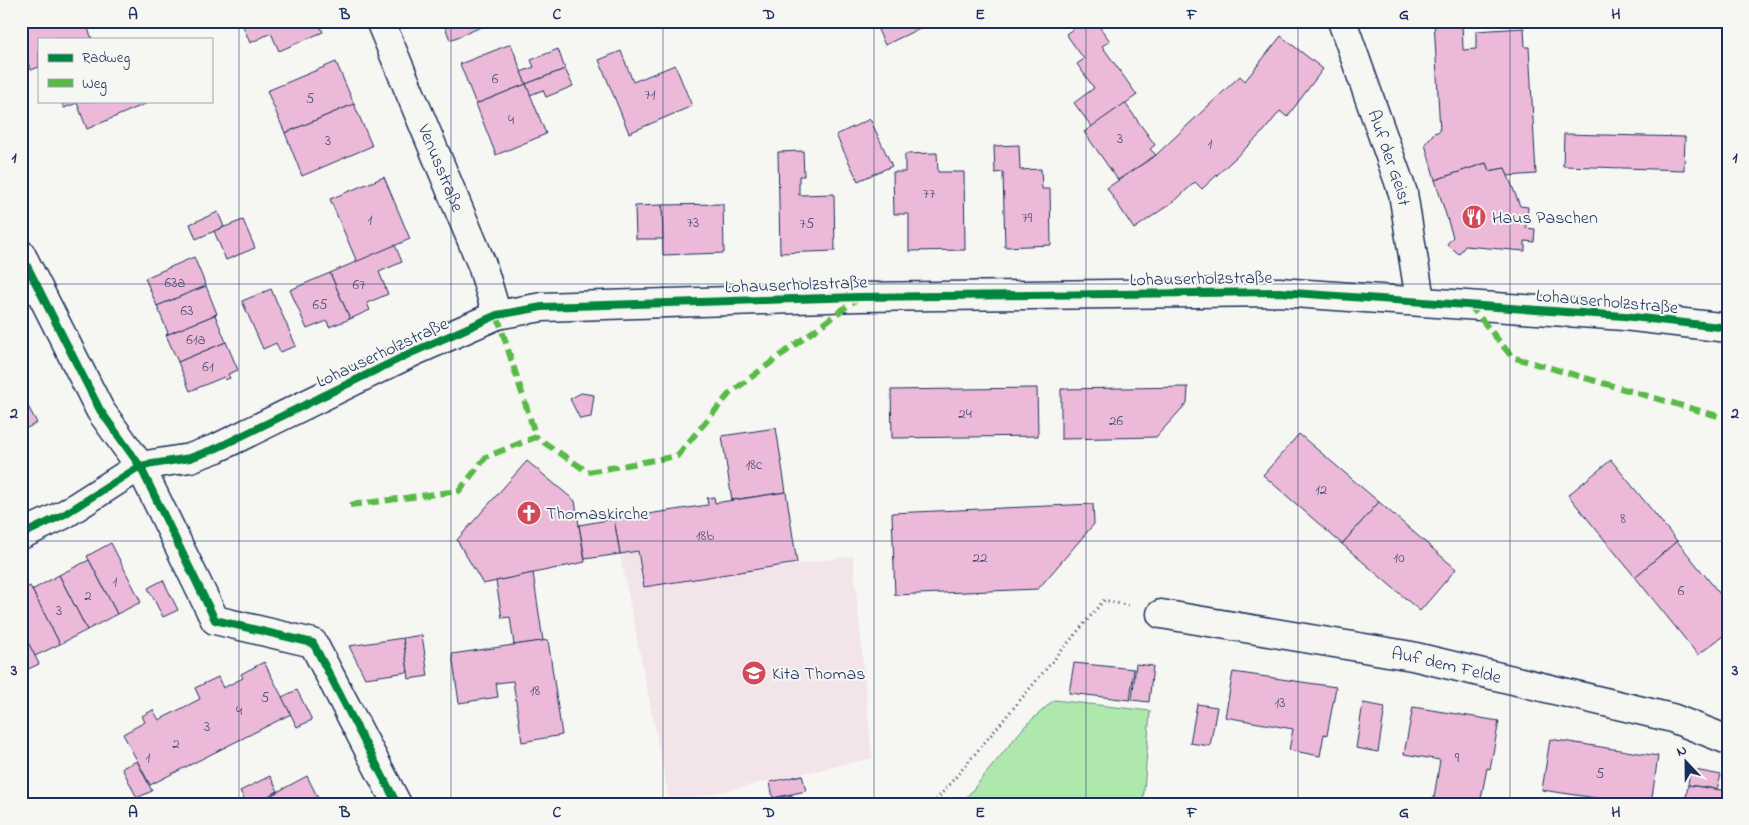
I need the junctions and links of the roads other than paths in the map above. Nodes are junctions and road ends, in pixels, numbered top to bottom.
1 (380, 21) edge
2 (1342, 21) edge
3 (21, 254) edge
4 (1420, 300) junction
5 (497, 315) junction
6 (1728, 328) edge
7 (140, 466) junction
8 (21, 535) edge
9 (1161, 614) road end
10 (1728, 740) edge
11 (396, 804) edge

1 - 5 street, Venusstraße
2 - 4 street, Auf der Geist
3 - 7 street
4 - 5 street, Lohauserholzstraße
4 - 6 street, Lohauserholzstraße
5 - 7 street, Lohauserholzstraße
7 - 8 street
7 - 11 street
9 - 10 street, Auf dem Felde

